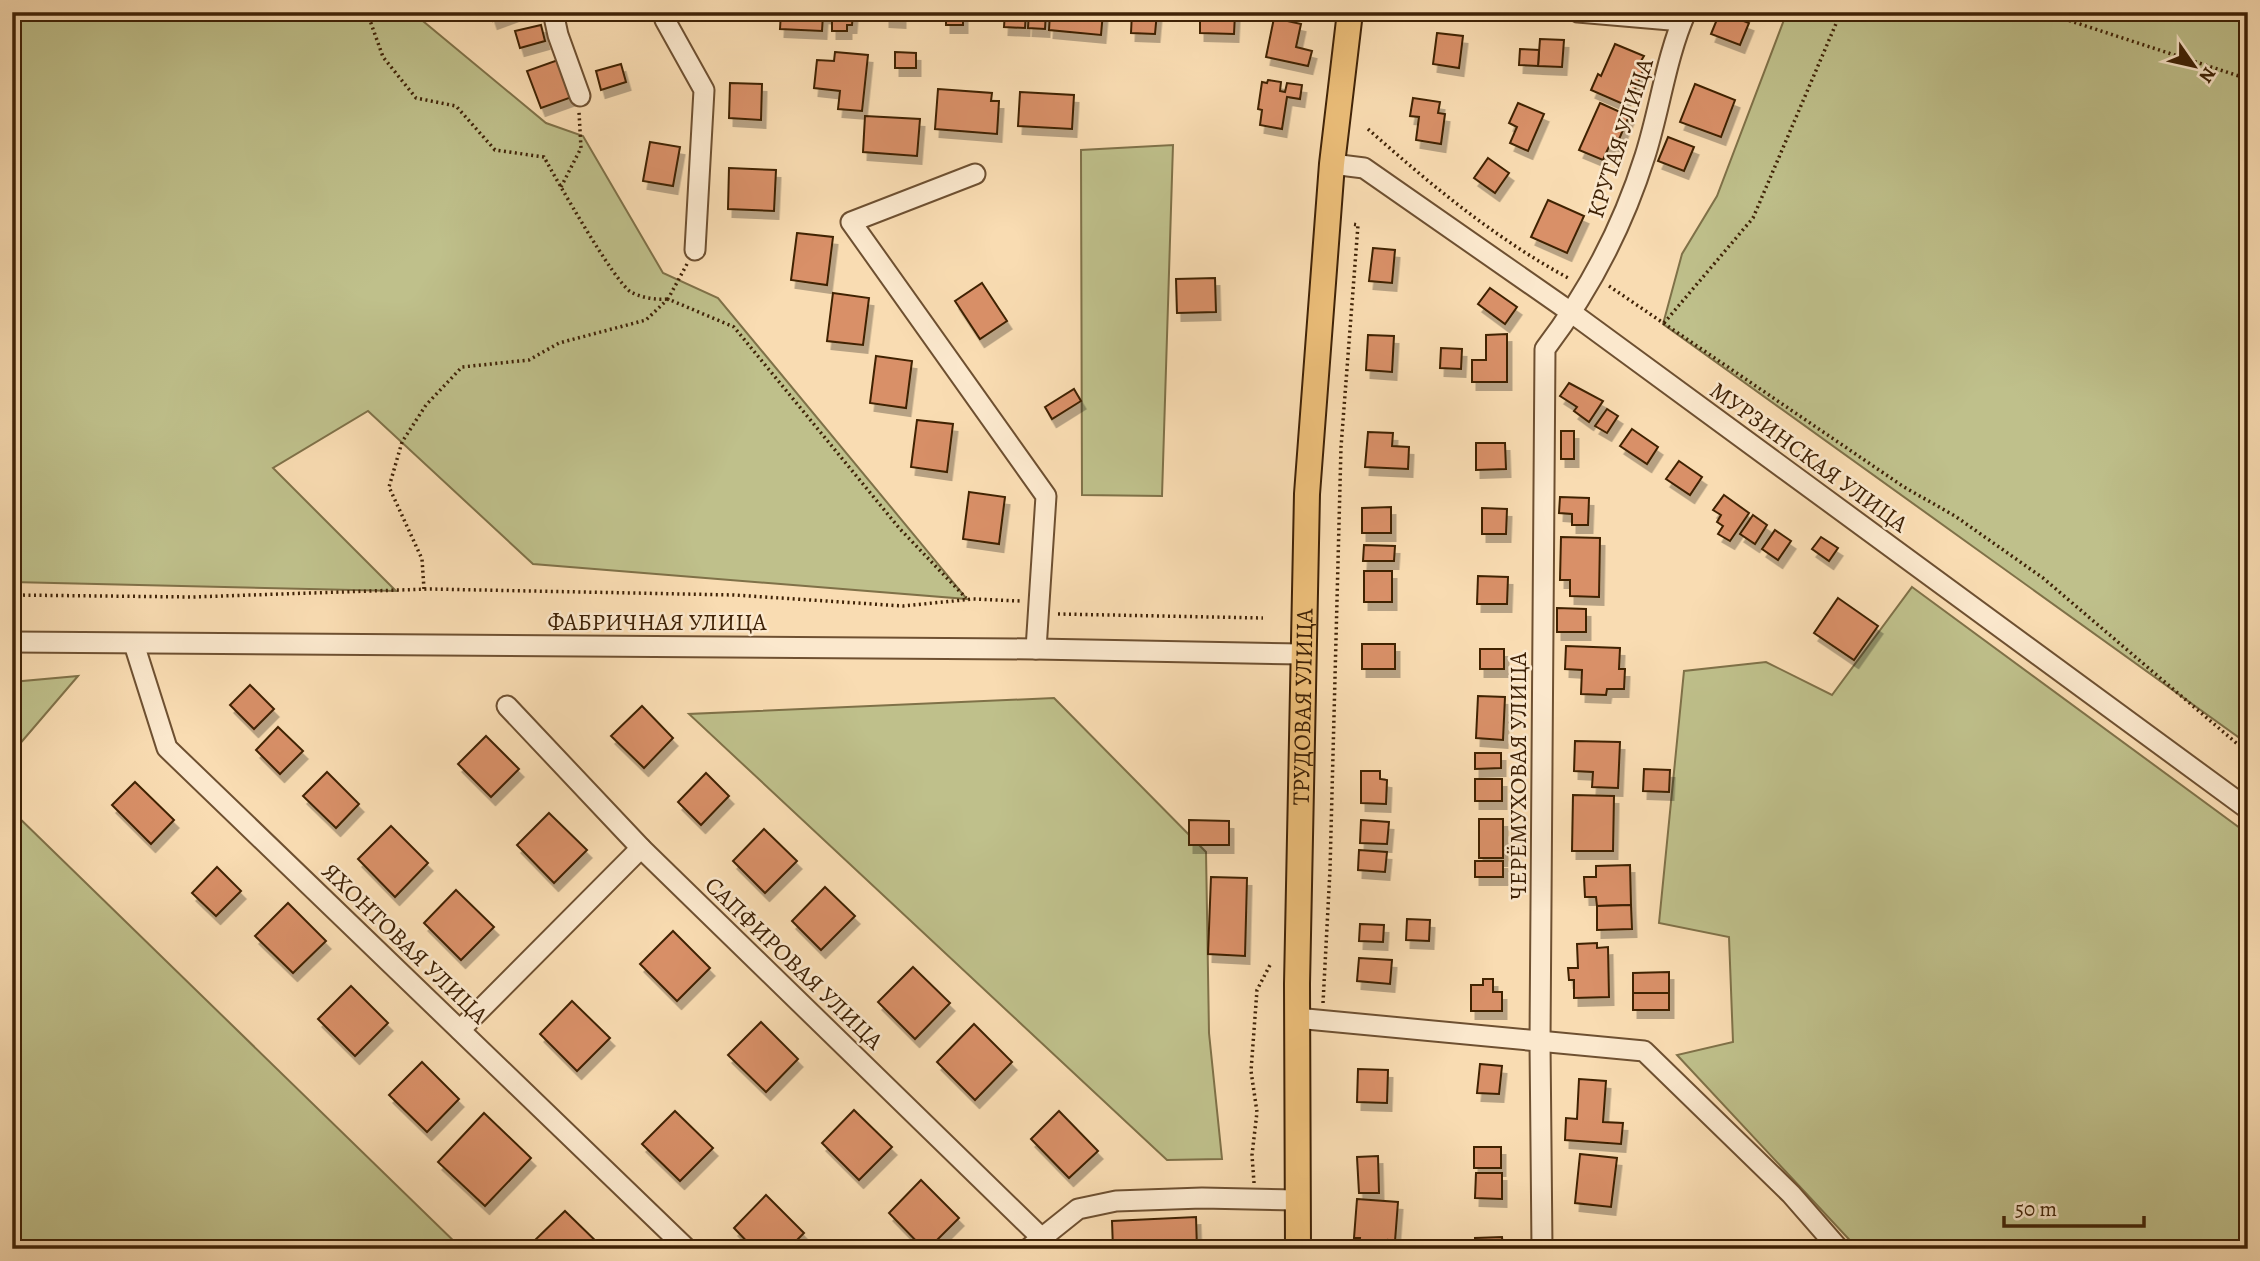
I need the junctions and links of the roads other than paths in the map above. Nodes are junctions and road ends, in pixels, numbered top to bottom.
1 (554, 12) edge
2 (665, 12) edge
3 (1350, 12) edge
4 (1578, 12) edge
5 (1684, 17) edge
6 (580, 96) road end
7 (1332, 164) junction
8 (975, 174) dead end
9 (695, 250) road end
10 (1577, 306) junction
11 (12, 642) edge
12 (134, 644) junction
13 (1036, 649) junction
14 (1302, 654) junction
15 (507, 706) dead end
16 (2248, 809) edge
17 (640, 848) junction
18 (1296, 1018) junction
19 (460, 1030) junction
20 (1540, 1042) junction
21 (1296, 1200) junction
22 (1040, 1245) edge
23 (687, 1249) edge
24 (1298, 1249) edge
25 (1542, 1249) edge
26 (1839, 1249) edge

1 - 6 street
2 - 9 street
3 - 7 main road, ТРУДОВАЯ УЛИЦА
4 - 5 street
5 - 10 street, КРУТАЯ УЛИЦА
7 - 10 street, МУРЗИНСКАЯ УЛИЦА
7 - 14 main road, ТРУДОВАЯ УЛИЦА
8 - 13 street
10 - 16 street, МУРЗИНСКАЯ УЛИЦА
10 - 20 street, ЧЕРЁМУХОВАЯ УЛИЦА
11 - 12 street, ФАБРИЧНАЯ УЛИЦА
12 - 13 street, ФАБРИЧНАЯ УЛИЦА
12 - 19 street, ЯХОНТОВАЯ УЛИЦА
13 - 14 street, ФАБРИЧНАЯ УЛИЦА
14 - 18 main road, ТРУДОВАЯ УЛИЦА
15 - 17 street, САПФИРОВАЯ УЛИЦА
17 - 19 street
17 - 22 street, САПФИРОВАЯ УЛИЦА
18 - 20 street
18 - 21 main road, ТРУДОВАЯ УЛИЦА
19 - 23 street, ЯХОНТОВАЯ УЛИЦА
20 - 25 street, ЧЕРЁМУХОВАЯ УЛИЦА
20 - 26 street
21 - 22 street
21 - 24 main road, ТРУДОВАЯ УЛИЦА

